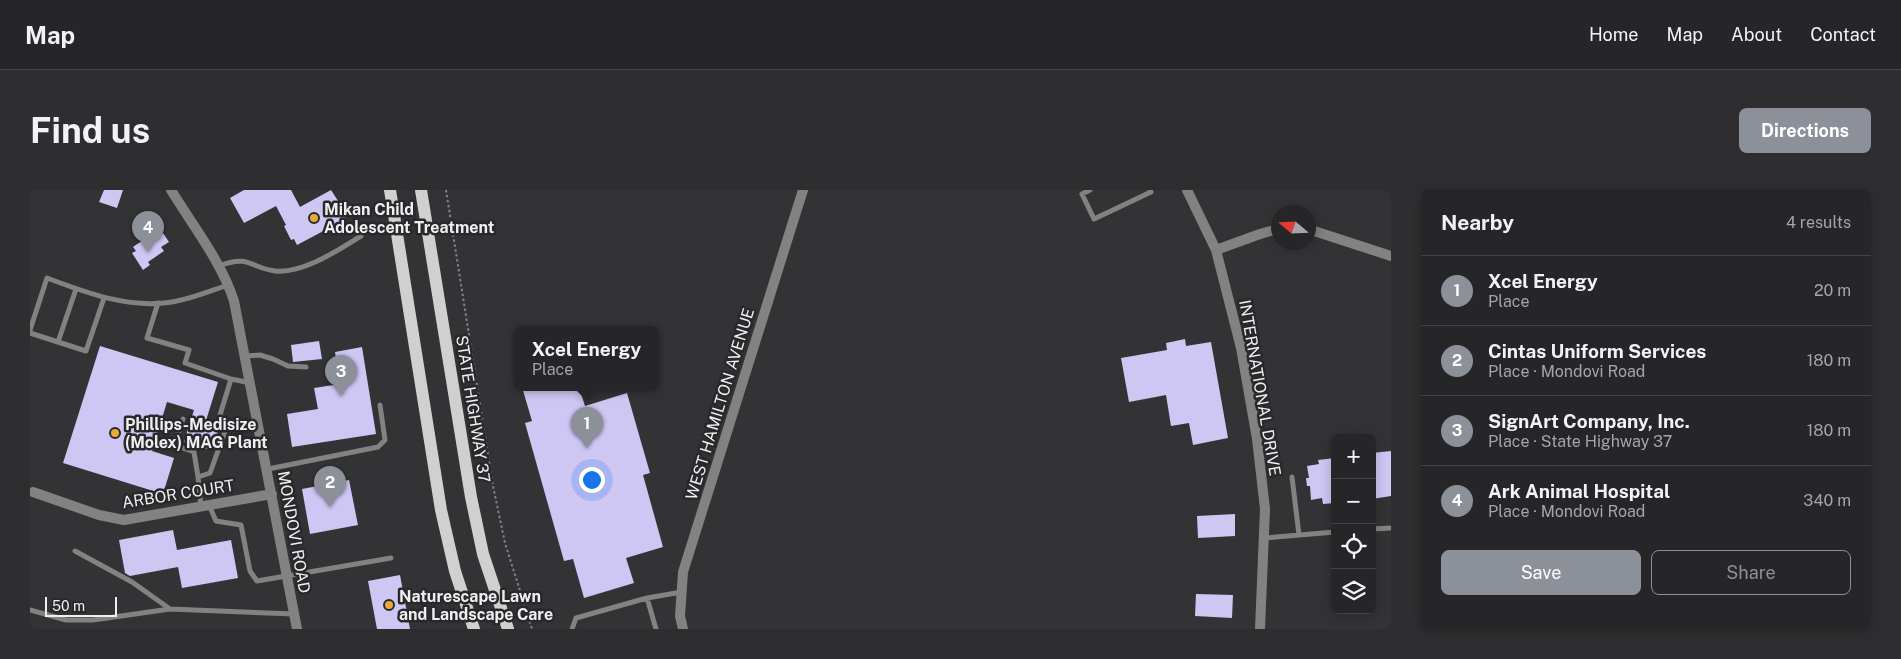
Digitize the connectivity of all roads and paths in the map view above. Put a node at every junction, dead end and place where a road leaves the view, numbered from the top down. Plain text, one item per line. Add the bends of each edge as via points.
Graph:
1 (171, 190) edge
2 (390, 190) edge
3 (421, 190) edge
4 (446, 190) edge
5 (803, 190) edge
6 (1090, 190) edge
7 (1150, 190) edge
8 (1187, 190) edge
9 (1271, 231) edge
10 (1316, 232) edge
11 (361, 236) dead end
12 (1216, 250) junction
13 (1391, 256) edge
14 (219, 267) junction
15 (228, 285) junction
16 (76, 289) junction
17 (104, 298) junction
18 (158, 303) junction
19 (30, 331) edge
20 (58, 342) junction
21 (246, 356) junction
22 (306, 368) dead end
23 (231, 379) junction
24 (251, 383) junction
25 (380, 405) dead end
26 (183, 418) dead end
27 (268, 469) junction
28 (198, 477) junction
29 (1292, 478) dead end
30 (31, 492) edge
31 (272, 494) junction
32 (205, 506) junction
33 (1391, 528) edge
34 (1376, 529) edge
35 (1331, 532) edge
36 (1299, 535) junction
37 (1265, 538) junction
38 (75, 551) dead end
39 (390, 558) dead end
40 (288, 576) junction
41 (682, 592) junction
42 (647, 598) junction
43 (170, 609) junction
44 (30, 610) edge
45 (294, 614) junction
46 (297, 629) edge
47 (474, 629) edge
48 (508, 629) edge
49 (532, 629) edge
50 (572, 629) edge
51 (656, 629) edge
52 (683, 629) edge
53 (1260, 629) edge

1 - 14 street, MONDOVI ROAD
2 - 47 main road via 441,510 455,571
3 - 48 main road, STATE HIGHWAY 37 via 471,497 483,554
4 - 49 path via 493,486 505,543
5 - 41 street, WEST HAMILTON AVENUE via 684,572
6 - 7 lane via 1082,194 1094,219
8 - 12 street, INTERNATIONAL DRIVE
9 - 12 street
10 - 13 street
11 - 14 lane via 329,255 290,270 275,271 242,261
12 - 37 street, INTERNATIONAL DRIVE via 1240,348 1257,439
14 - 15 street, MONDOVI ROAD
15 - 18 lane via 186,299
15 - 21 street, MONDOVI ROAD
16 - 17 lane
16 - 19 lane via 47,278
16 - 20 lane
17 - 18 lane
17 - 20 lane via 86,351
18 - 23 lane via 147,338 189,350 185,363
19 - 20 lane
21 - 22 lane via 260,356 288,366
21 - 24 street, MONDOVI ROAD
23 - 24 lane
23 - 28 lane via 220,414 228,423 210,473
24 - 27 street, MONDOVI ROAD
25 - 27 lane via 385,440 378,447
26 - 28 lane via 174,445 194,452
27 - 31 street, MONDOVI ROAD
28 - 32 lane
29 - 36 lane
30 - 32 street, ARBOR COURT via 124,520
31 - 32 street, ARBOR COURT
31 - 40 street, MONDOVI ROAD
32 - 40 lane via 216,520 241,525 250,571 257,581
33 - 34 lane
35 - 36 lane
36 - 37 lane
37 - 53 street, INTERNATIONAL DRIVE
38 - 43 lane via 132,582
39 - 40 lane
40 - 45 street, MONDOVI ROAD
41 - 42 lane
41 - 52 street, WEST HAMILTON AVENUE via 680,616
42 - 50 lane via 576,618
42 - 51 lane
43 - 44 lane via 93,620 66,620
43 - 45 lane
45 - 46 street, MONDOVI ROAD

